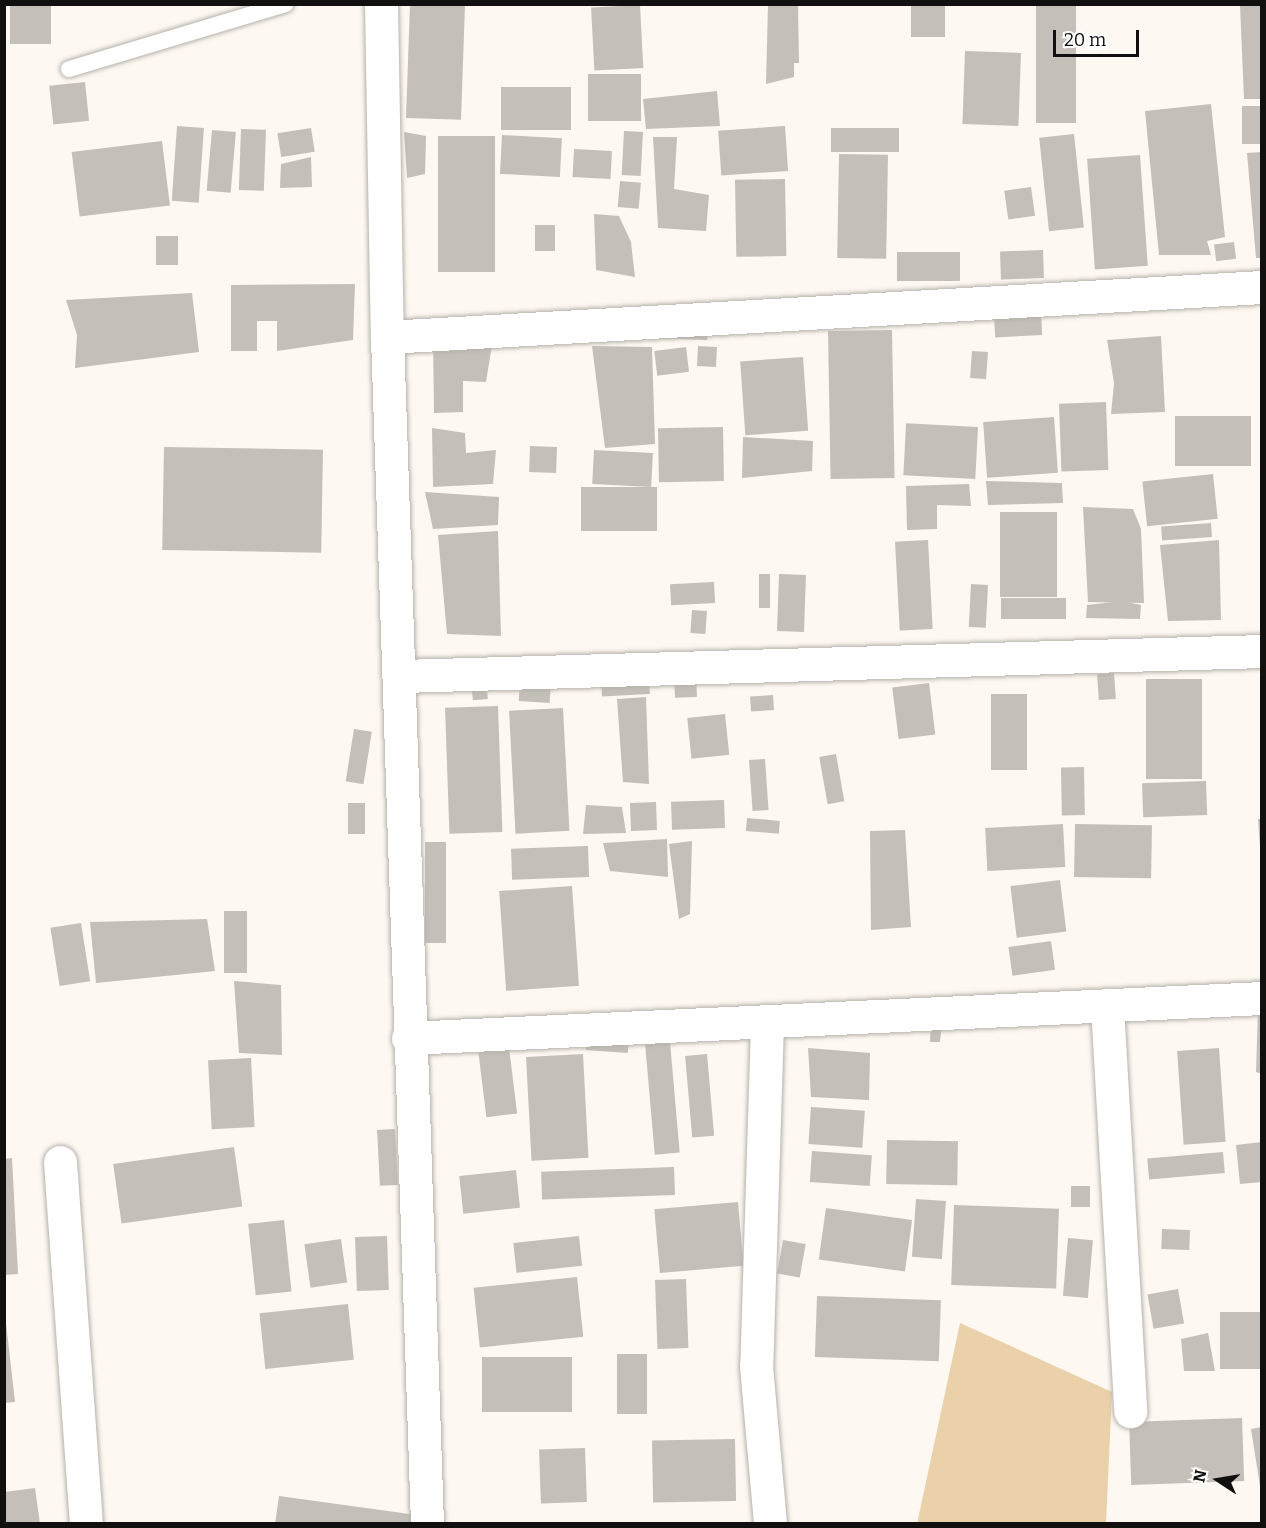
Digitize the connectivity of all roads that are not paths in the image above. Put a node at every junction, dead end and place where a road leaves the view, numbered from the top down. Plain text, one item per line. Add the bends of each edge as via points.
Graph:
1 (285, 4) edge
2 (381, 4) edge
3 (69, 69) dead end
4 (1262, 287) edge
5 (387, 337) junction
6 (1262, 651) edge
7 (401, 676) junction
8 (1262, 998) edge
9 (1107, 1006) junction
10 (767, 1024) junction
11 (408, 1038) junction
12 (60, 1162) dead end
13 (1130, 1411) dead end
14 (86, 1524) edge
15 (427, 1524) edge
16 (770, 1524) edge

1 - 3 lane
2 - 5 street
4 - 5 street
5 - 7 street
6 - 7 street
7 - 11 street
8 - 9 street
9 - 10 street
9 - 13 street
10 - 11 street
10 - 16 street via 756,1366
11 - 15 street
12 - 14 street

